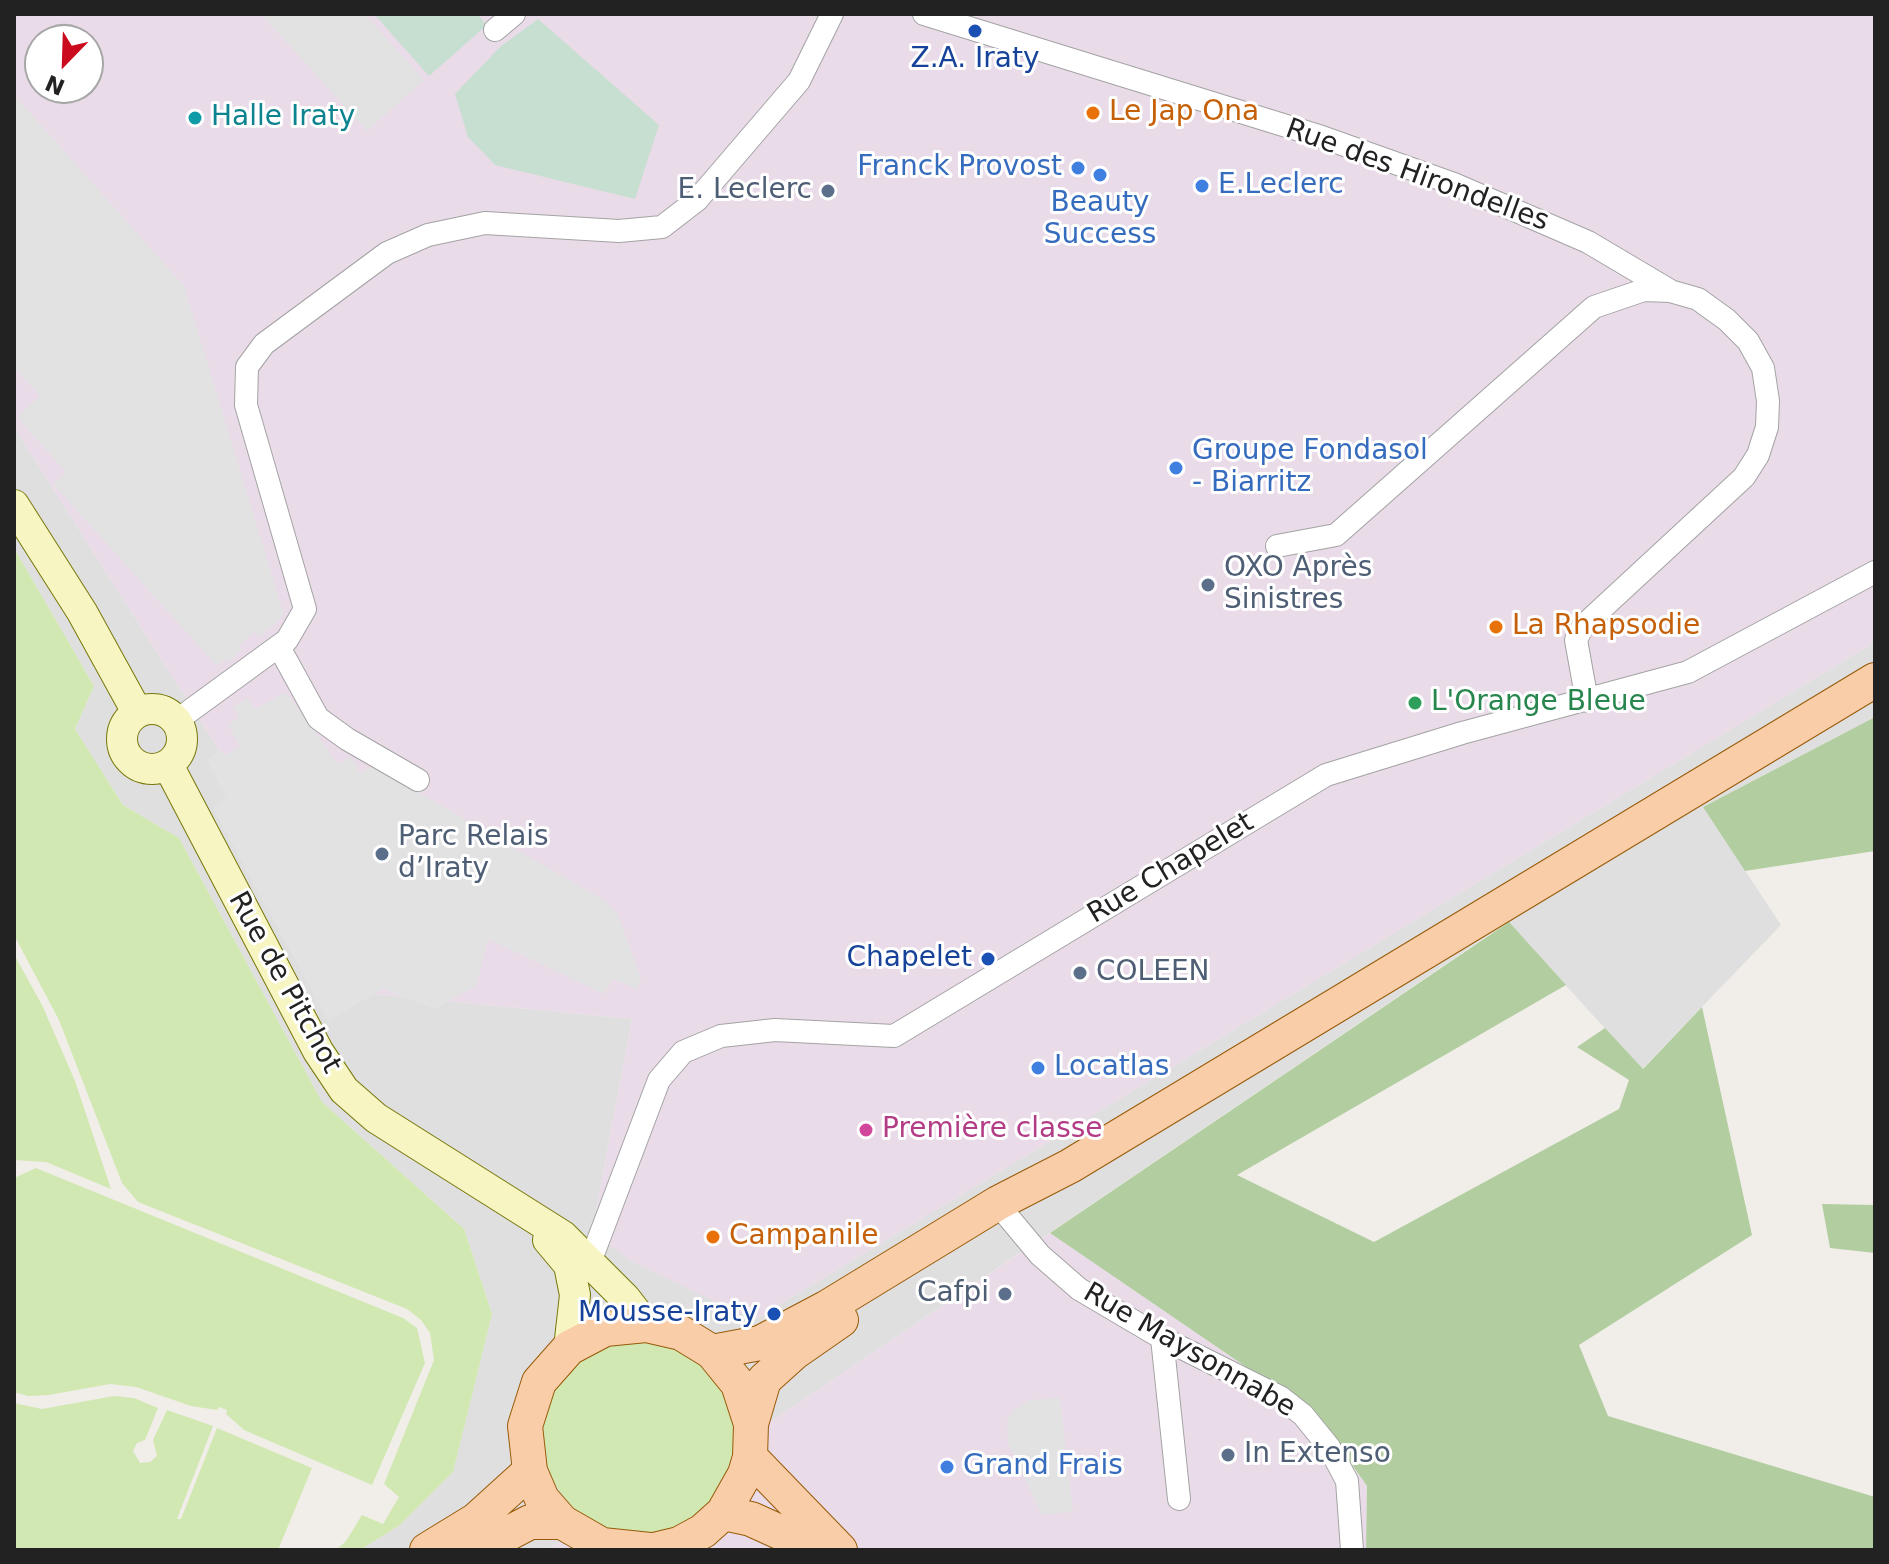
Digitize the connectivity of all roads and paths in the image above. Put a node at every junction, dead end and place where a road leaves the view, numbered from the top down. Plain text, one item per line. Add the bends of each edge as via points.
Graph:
1 (514, 14) edge
2 (831, 14) edge
3 (924, 14) edge
4 (495, 30) dead end
5 (1670, 291) junction
6 (14, 505) edge
7 (1277, 546) dead end
8 (1875, 572) edge
9 (279, 647) junction
10 (1875, 680) edge
11 (1587, 701) junction
12 (137, 712) junction
13 (176, 721) junction
14 (168, 765) junction
15 (418, 780) dead end
16 (1070, 1166) junction
17 (1005, 1213) junction
18 (526, 1214) junction
19 (590, 1262) junction
20 (646, 1325) junction
21 (1162, 1338) junction
22 (569, 1348) junction
23 (712, 1352) junction
24 (751, 1440) junction
25 (530, 1471) junction
26 (1179, 1499) dead end
27 (723, 1513) junction
28 (562, 1522) junction
29 (602, 1548) edge
30 (427, 1550) edge
31 (477, 1550) edge
32 (652, 1550) edge
33 (804, 1550) edge
34 (840, 1550) edge
35 (1352, 1550) edge

1 - 4 street
2 - 9 street via 799,81 697,200 662,227 619,231 485,223 428,235 387,253 264,344 247,367 246,405 305,609
3 - 5 street, Rue des Hirondelles via 1322,137 1481,194 1588,242
5 - 7 street via 1644,290 1594,307 1336,535
5 - 11 street via 1698,299 1748,341 1763,368 1767,427 1744,477 1583,626 1576,640
6 - 12 street
8 - 11 street, Rue Chapelet via 1688,672
9 - 13 street
9 - 15 street via 318,718
10 - 16 main road
11 - 19 street, Rue Chapelet via 1326,775 894,1036 775,1030 721,1036 683,1052 659,1080
12 - 13 street via 154,708
12 - 14 street via 124,726 126,754 140,767
13 - 14 street via 182,740
14 - 18 street, Rue de Pitchot via 318,1051 344,1090 376,1118
16 - 17 main road
16 - 23 main road via 760,1343
17 - 21 street, Rue Maysonnabe via 1057,1273
17 - 24 main road via 795,1352 764,1380
18 - 19 street, Rue de Pitchot via 563,1236
18 - 22 street via 569,1265 575,1295
19 - 20 street, Rue de Pitchot
20 - 22 main road via 605,1329
20 - 23 main road via 681,1333
21 - 26 street
21 - 35 street, Rue Maysonnabe via 1280,1397 1303,1415 1347,1481
22 - 25 main road via 539,1382 525,1426
23 - 24 main road via 738,1384
24 - 27 main road via 741,1487
24 - 34 main road
25 - 28 main road via 542,1499
25 - 30 main road via 476,1520
27 - 32 main road via 679,1544
27 - 33 main road via 784,1534
28 - 29 main road
28 - 31 main road via 530,1522
29 - 32 main road

